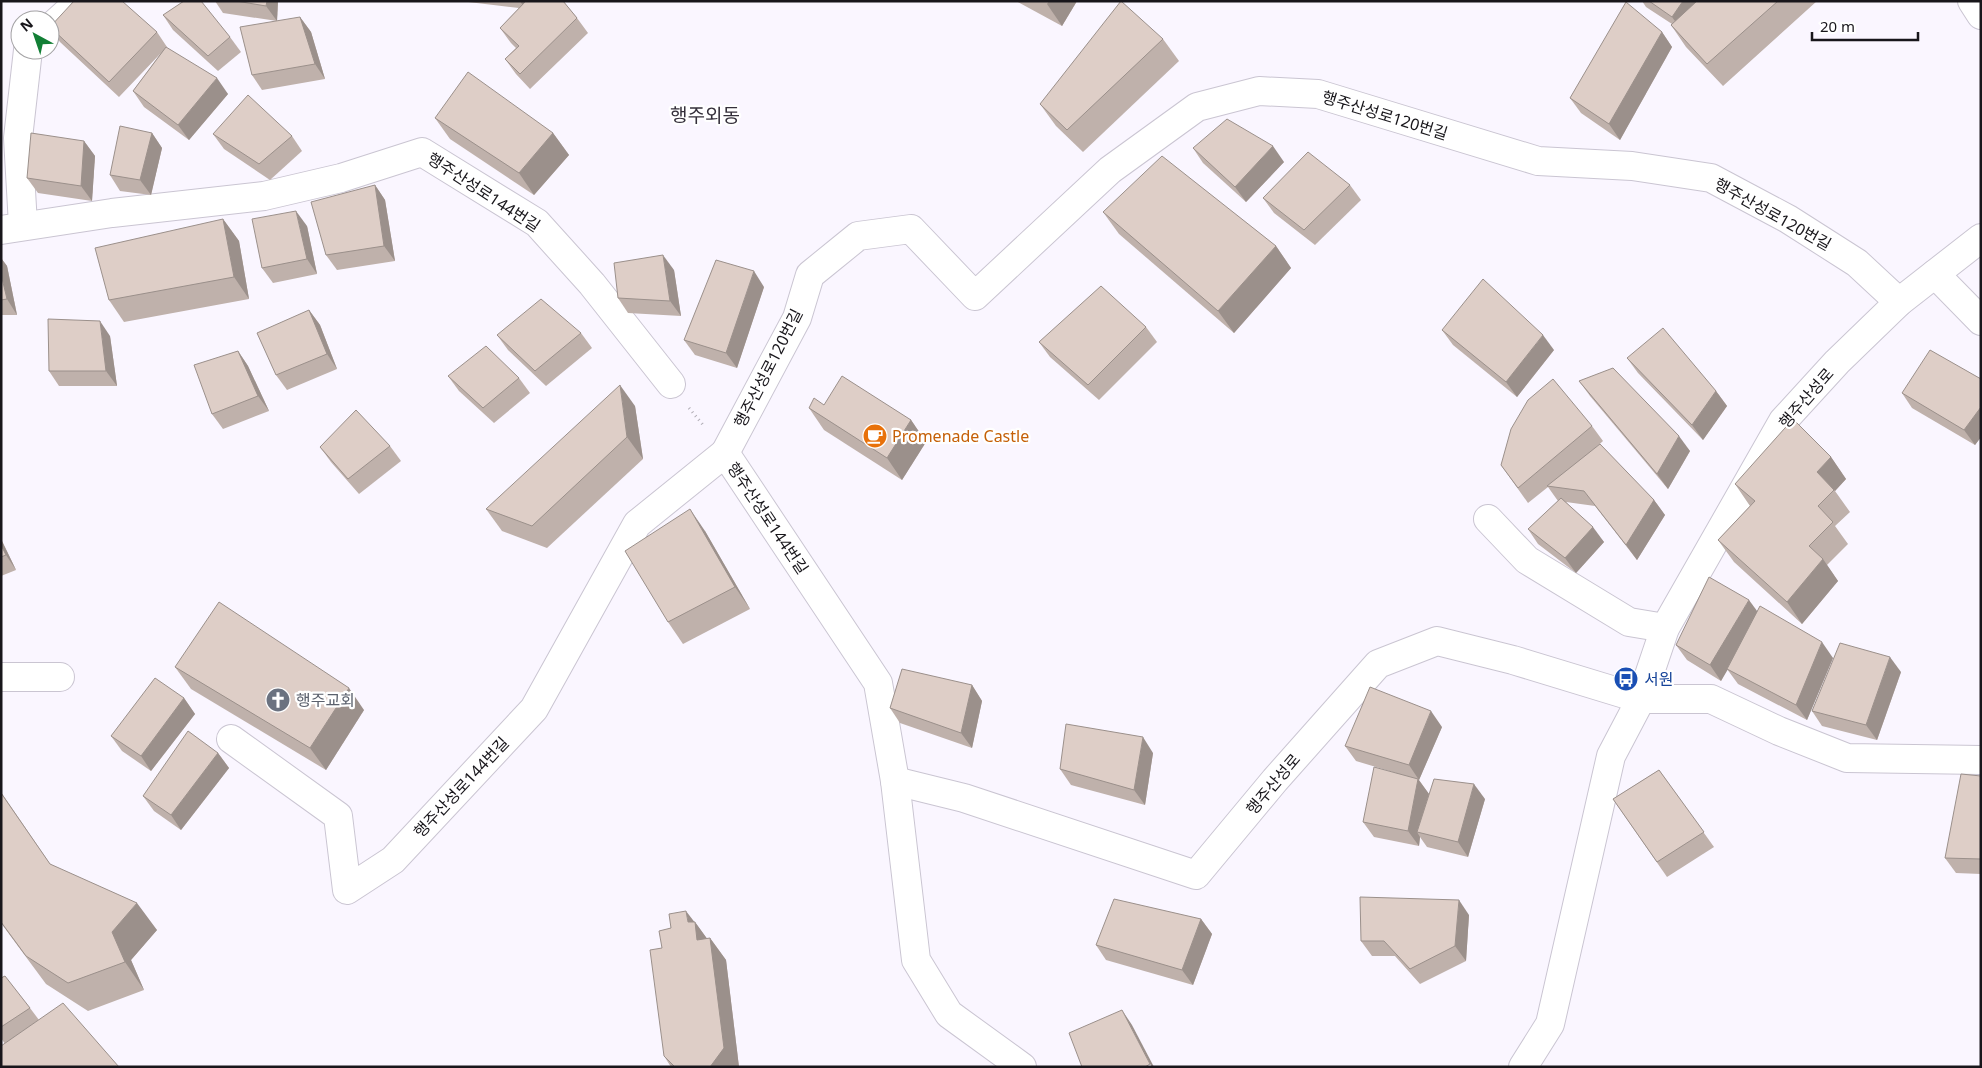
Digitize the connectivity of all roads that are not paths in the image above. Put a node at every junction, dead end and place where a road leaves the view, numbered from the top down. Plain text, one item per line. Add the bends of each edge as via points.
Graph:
1 (72, 1) edge
2 (1972, 1) edge
3 (1981, 15) edge
4 (60, 19) edge
5 (27, 60) edge
6 (12, 227) edge
7 (1981, 238) edge
8 (1935, 274) junction
9 (1899, 302) junction
10 (1981, 321) edge
11 (670, 384) road end
12 (725, 453) junction
13 (1488, 519) dead end
14 (1665, 628) junction
15 (1, 677) edge
16 (60, 677) dead end
17 (1641, 699) junction
18 (231, 739) dead end
19 (1981, 760) edge
20 (895, 781) junction
21 (1022, 1067) edge
22 (1523, 1067) edge

1 - 4 street via 71,9
2 - 3 street
5 - 6 street, 행주산성로144번길
6 - 11 street, 행주산성로144번길 via 264,196 341,178 422,152 537,223 592,284
7 - 8 street, 행주산성로
8 - 9 street, 행주산성로
8 - 10 street
9 - 12 street, 행주산성로120번길 via 1857,262 1788,219 1711,178 1632,166 1538,161 1318,94 1259,91 1197,107 1110,170 976,296 911,229 858,236 810,275 796,318
9 - 14 street, 행주산성로 via 1837,362 1783,421
12 - 18 street, 행주산성로144번길 via 637,524 534,710 393,860 346,890 338,816
12 - 20 street, 행주산성로144번길 via 878,683
13 - 14 street via 1535,565 1629,622
14 - 17 street, 행주산성로
15 - 16 street
17 - 19 street, 행주산성로 via 1711,699 1847,758
17 - 20 street, 행주산성로 via 1513,660 1436,641 1395,657 1378,664 1196,875 964,798
17 - 22 street, 행주산성로 via 1611,756 1550,1024
20 - 21 street, 행주산성로144번길 via 916,960 949,1014

